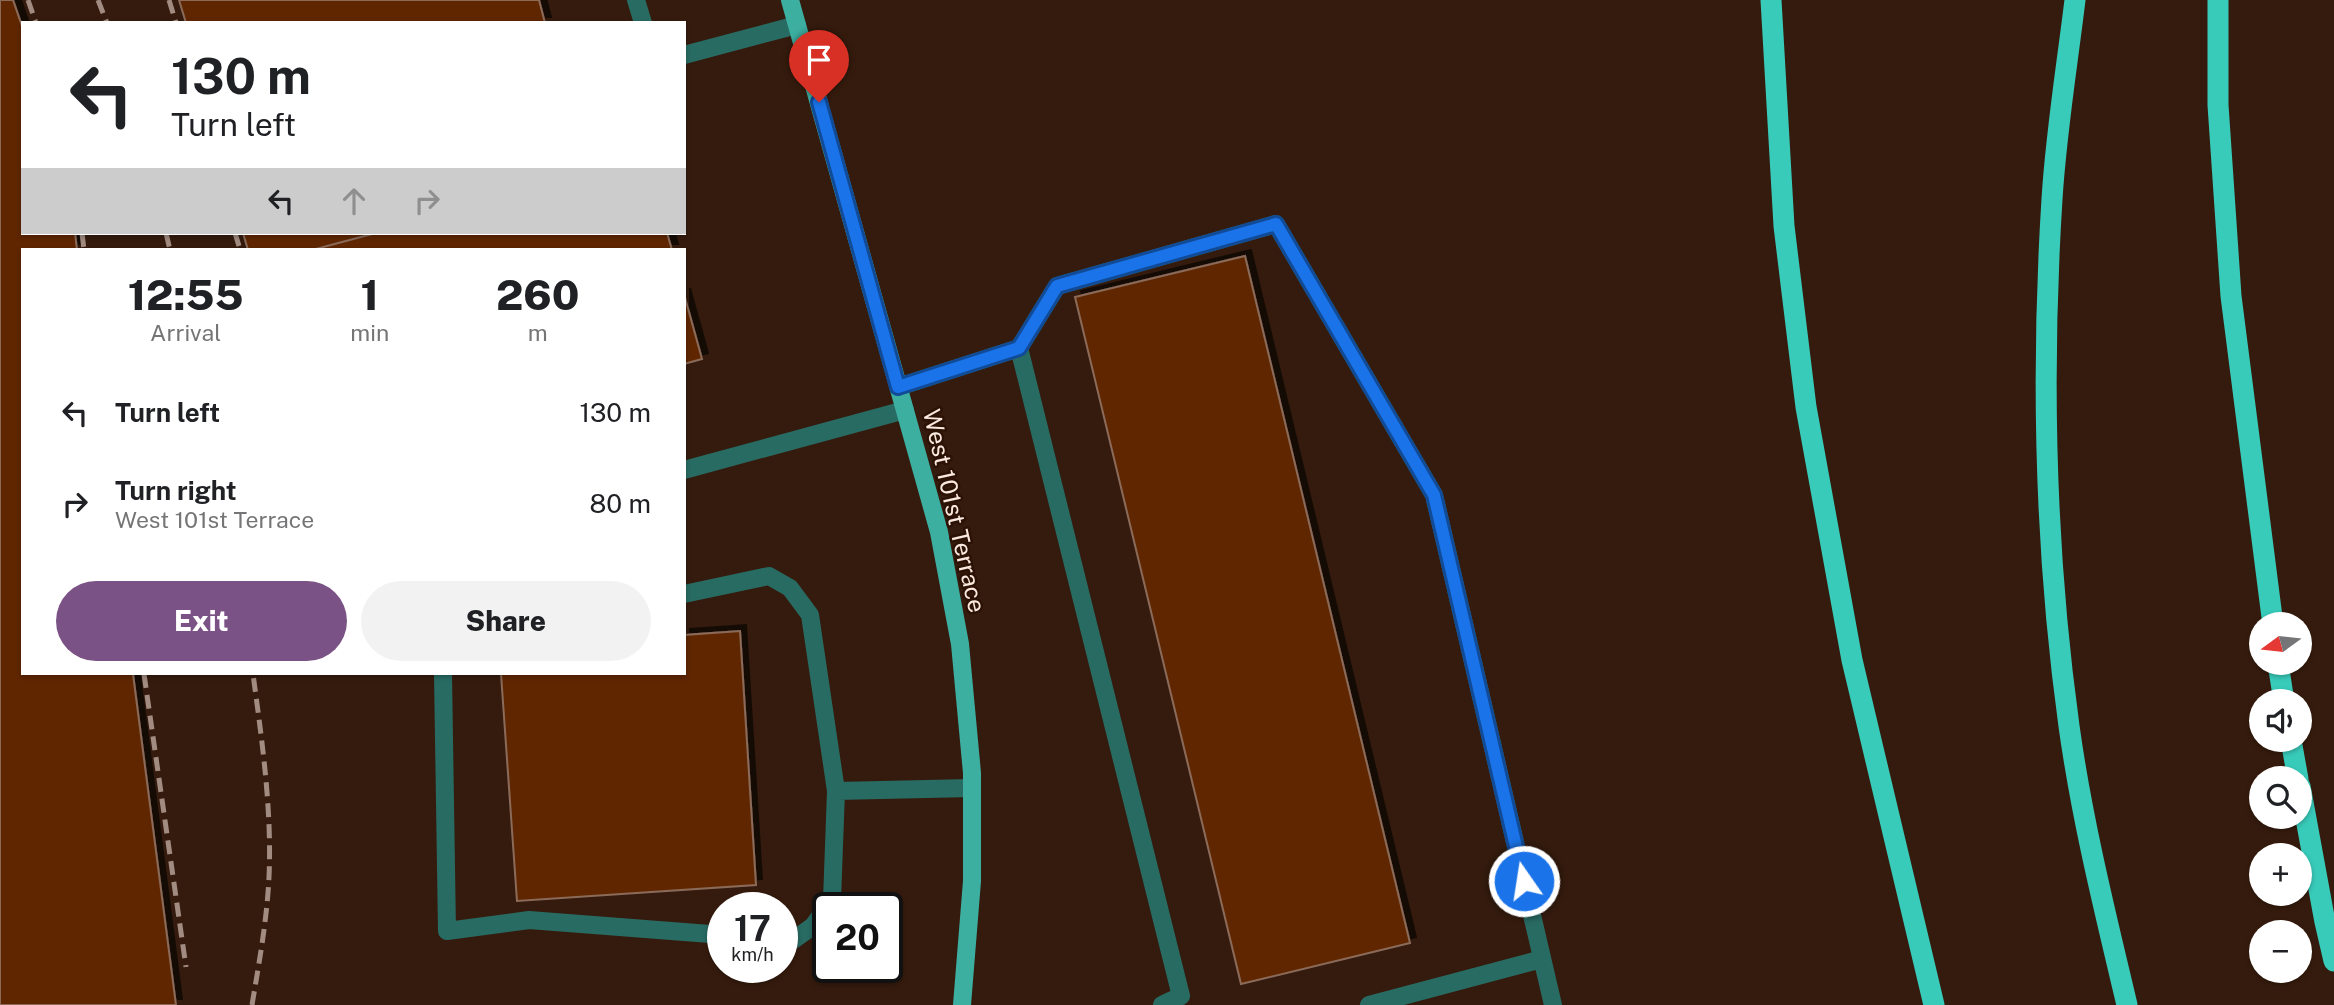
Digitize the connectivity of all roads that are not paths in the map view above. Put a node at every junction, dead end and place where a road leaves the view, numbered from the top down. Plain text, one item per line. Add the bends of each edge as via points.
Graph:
1 (636, 0) edge
2 (790, 0) edge
3 (1771, 0) edge
4 (2075, 0) edge
5 (2218, 0) edge
6 (642, 21) edge
7 (797, 25) junction
8 (686, 54) edge
9 (1019, 348) junction
10 (898, 387) junction
11 (905, 410) junction
12 (686, 469) edge
13 (686, 594) edge
14 (2271, 612) edge
15 (443, 675) edge
16 (972, 788) junction
17 (836, 791) junction
18 (2308, 829) edge
19 (707, 935) edge
20 (798, 937) edge
21 (1542, 959) junction
22 (2334, 961) edge
23 (962, 1005) edge
24 (1162, 1005) edge
25 (1369, 1005) edge
26 (1553, 1005) edge
27 (1934, 1005) edge
28 (2127, 1005) edge

1 - 6 lane
2 - 7 main road, West 101st Terrace
3 - 27 highway via 1784,226 1806,407 1852,660
4 - 28 highway via 2052,196 2045,348 2049,483 2069,726 2088,845
5 - 14 highway via 2218,105 2231,296
7 - 8 lane
7 - 10 main road, West 101st Terrace
9 - 10 lane
9 - 21 lane via 1057,286 1276,224 1434,495
9 - 24 lane via 1181,996
10 - 11 main road, West 101st Terrace
11 - 12 lane
11 - 16 main road, West 101st Terrace via 939,532 960,644
13 - 17 lane via 769,576 790,588 810,615
15 - 19 lane via 447,931 528,920
16 - 17 lane
16 - 23 main road, West 101st Terrace via 972,881
17 - 20 lane via 832,900 813,926
18 - 22 highway
21 - 25 lane
21 - 26 lane

